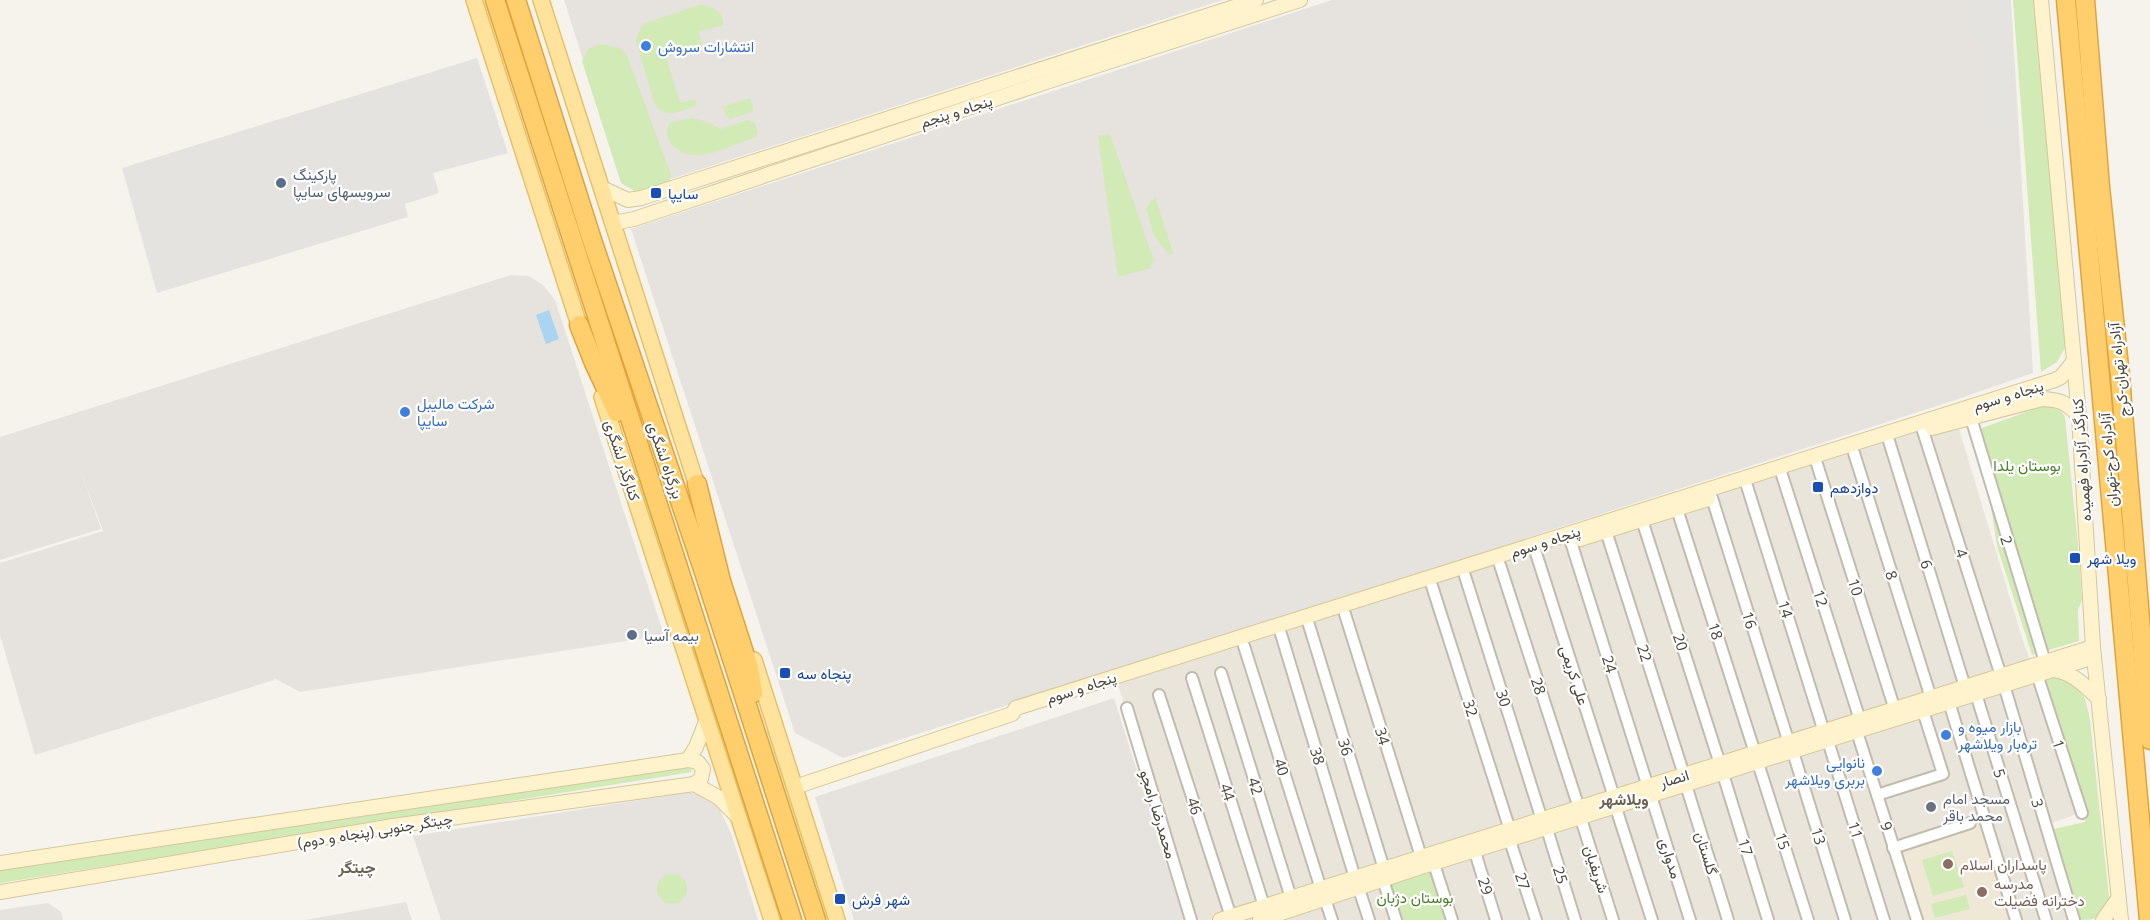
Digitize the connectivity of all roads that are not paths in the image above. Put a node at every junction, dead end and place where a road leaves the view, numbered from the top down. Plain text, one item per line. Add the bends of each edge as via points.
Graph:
1 (474, 0) edge
2 (495, 0) edge
3 (516, 0) edge
4 (541, 0) edge
5 (1256, 0) edge
6 (1300, 0) edge
7 (2041, 0) edge
8 (2066, 0) edge
9 (2085, 0) edge
10 (1041, 76) junction
11 (602, 188) junction
12 (634, 199) junction
13 (639, 217) junction
14 (613, 223) junction
15 (579, 325) junction
16 (2073, 362) junction
17 (2061, 377) junction
18 (2061, 400) junction
19 (2079, 416) junction
20 (1947, 418) junction
21 (1971, 418) junction
22 (1923, 431) junction
23 (1889, 441) junction
24 (1854, 453) junction
25 (1818, 464) junction
26 (647, 473) junction
27 (1782, 475) junction
28 (697, 484) junction
29 (1747, 486) junction
30 (1712, 498) junction
31 (1677, 509) junction
32 (1642, 520) junction
33 (1606, 531) junction
34 (1571, 542) junction
35 (1536, 553) junction
36 (1500, 565) junction
37 (1465, 576) junction
38 (1432, 586) junction
39 (1345, 614) junction
40 (1309, 625) junction
41 (1281, 634) junction
42 (1244, 646) junction
43 (2093, 652) junction
44 (2048, 666) junction
45 (1221, 673) dead end
46 (2037, 674) junction
47 (1192, 678) dead end
48 (2003, 680) junction
49 (1971, 691) junction
50 (1159, 695) dead end
51 (1930, 698) junction
52 (2099, 699) junction
53 (1949, 702) junction
54 (1127, 708) dead end
55 (1895, 710) junction
56 (1923, 711) junction
57 (1012, 714) junction
58 (707, 719) junction
59 (1858, 726) junction
60 (1826, 736) junction
61 (2150, 740) edge
62 (1791, 747) junction
63 (1757, 758) junction
64 (688, 760) junction
65 (767, 765) junction
66 (1721, 769) junction
67 (1685, 781) junction
68 (694, 783) junction
69 (795, 787) junction
70 (1650, 792) junction
71 (1877, 795) junction
72 (1615, 802) junction
73 (1580, 813) junction
74 (2082, 813) dead end
75 (739, 818) junction
76 (1970, 823) dead end
77 (1545, 824) junction
78 (1510, 835) junction
79 (1893, 848) junction
80 (1475, 852) junction
81 (1426, 862) junction
82 (0, 863) edge
83 (1384, 874) junction
84 (1357, 883) junction
85 (0, 892) edge
86 (1323, 894) junction
87 (2118, 899) junction
88 (1295, 909) edge
89 (1265, 916) edge
90 (1226, 918) edge
91 (772, 920) edge
92 (792, 920) edge
93 (816, 920) edge
94 (837, 920) edge
95 (1191, 920) edge
96 (1332, 920) edge
97 (1369, 920) edge
98 (1396, 920) edge
99 (1452, 920) edge
100 (1496, 920) edge
101 (1536, 920) edge
102 (1575, 920) edge
103 (1613, 920) edge
104 (1652, 920) edge
105 (1690, 920) edge
106 (1728, 920) edge
107 (1768, 920) edge
108 (1808, 920) edge
109 (1845, 920) edge
110 (1884, 920) edge
111 (1917, 920) edge
112 (2016, 920) edge
113 (2046, 920) edge
114 (2074, 920) edge
115 (2103, 920) edge
116 (2121, 920) edge
117 (2147, 920) edge

1 - 15 main road, کنارگذر لشگری
2 - 26 highway, بزرگراه لشگری
3 - 65 highway, بزرگراه لشگری
4 - 11 main road
5 - 10 main road, پنجاه و پنجم
6 - 10 main road, پنجاه و پنجم
7 - 16 main road, کنارگذر آزادراه فهمیده
8 - 117 highway, آزادراه کرج-تهران
9 - 61 highway, آزادراه تهران-کرج
10 - 12 main road, پنجاه و پنجم
10 - 13 main road, پنجاه و پنجم
11 - 12 main road
11 - 14 main road
12 - 13 main road
13 - 14 main road, پنجاه و پنجم
14 - 28 main road
15 - 26 highway
15 - 58 main road, کنارگذر لشگری
16 - 17 main road, پنجاه و سوم
16 - 19 main road, کنارگذر آزادراه فهمیده
17 - 18 main road via 2069,391
17 - 20 main road, پنجاه و سوم
18 - 19 main road, پنجاه و سوم
18 - 21 main road, پنجاه و سوم via 2042,399
19 - 43 main road, کنارگذر آزادراه فهمیده
20 - 21 main road, پنجاه و سوم
20 - 22 main road, پنجاه و سوم
20 - 57 main road, پنجاه و سوم via 1016,708
21 - 44 street, 2
22 - 23 main road, پنجاه و سوم
22 - 48 street, 4
23 - 24 main road, پنجاه و سوم
23 - 49 street, 6
24 - 25 main road, پنجاه و سوم
24 - 51 street, 8
25 - 27 main road, پنجاه و سوم
25 - 55 street, 10
26 - 92 highway, بزرگراه لشگری
27 - 29 main road, پنجاه و سوم
27 - 59 street, 12
28 - 65 highway via 748,668
28 - 69 main road
29 - 30 main road, پنجاه و سوم
29 - 60 street, 14
30 - 31 main road, پنجاه و سوم
30 - 62 street, 16
31 - 32 main road, پنجاه و سوم
31 - 63 street, 18
32 - 33 main road, پنجاه و سوم
32 - 66 street, 20
33 - 34 main road, پنجاه و سوم
33 - 67 street, 22
34 - 35 main road, پنجاه و سوم
34 - 70 street, 24
35 - 36 main road, پنجاه و سوم
35 - 72 street, علی کریمی
36 - 37 main road, پنجاه و سوم
36 - 73 street, 28
37 - 38 main road, پنجاه و سوم
37 - 77 street, 30
38 - 39 main road, پنجاه و سوم
38 - 78 street, 32
39 - 40 main road, پنجاه و سوم
39 - 81 street, 34
40 - 41 main road, پنجاه و سوم
40 - 83 street, 36
41 - 42 main road, پنجاه و سوم
41 - 84 street, 38
42 - 57 main road, پنجاه و سوم via 1020,717
42 - 86 street, 40
43 - 44 main road, انصار
43 - 52 main road, کنارگذر آزادراه فهمیده
44 - 46 main road, انصار
44 - 48 main road, انصار
44 - 52 main road via 2070,674
45 - 88 street, 42
46 - 48 main road, انصار
46 - 74 street, 1
47 - 89 street, 44
48 - 49 main road, انصار
48 - 114 street, 3
49 - 51 main road, انصار
49 - 53 main road, انصار
49 - 113 street, 5
50 - 90 street, 46
51 - 55 main road, انصار
52 - 87 main road, کنارگذر آزادراه فهمیده
53 - 56 main road, انصار
53 - 112 street
54 - 95 street, محمدرضا رامجو
55 - 59 main road, انصار
56 - 59 main road, انصار
56 - 71 street via 1943,774
57 - 69 main road, پنجاه و سوم
58 - 64 main road
58 - 75 main road, کنارگذر لشگری
59 - 60 main road, انصار
59 - 71 street, 9
60 - 62 main road, انصار
60 - 110 street, 11
62 - 63 main road, انصار
62 - 109 street, 13
63 - 66 main road, انصار
63 - 108 street, 15
64 - 68 main road via 698,762 703,769 701,779
64 - 82 main road, چیتگر جنوبی (پنجاه و دوم)
65 - 93 highway, بزرگراه لشگری
66 - 67 main road, انصار
66 - 107 street, 17
67 - 70 main road, انصار
67 - 106 street, گلستان
68 - 75 main road via 718,797
68 - 85 main road, چیتگر جنوبی (پنجاه و دوم) via 393,826
69 - 94 main road
70 - 72 main road, انصار
70 - 105 street, مدواری
71 - 79 street, 9
72 - 73 main road, انصار
72 - 104 street, علی کریمی
73 - 77 main road, انصار
73 - 103 street, شریفیان
75 - 91 main road, کنارگذر لشگری
76 - 79 street
77 - 78 main road, انصار
77 - 102 street, 25
78 - 80 main road, انصار
78 - 81 main road, انصار
78 - 101 street, 27
79 - 111 street, 9
80 - 81 main road, انصار
80 - 100 street, 29
81 - 83 main road, انصار
81 - 99 street, 34
83 - 84 main road, انصار
83 - 98 street, 36
84 - 86 main road, انصار
84 - 97 street, 38
86 - 88 main road, انصار
86 - 96 street, 40
87 - 115 main road
87 - 116 main road, کنارگذر آزادراه فهمیده
88 - 89 main road, انصار
89 - 90 main road, انصار

